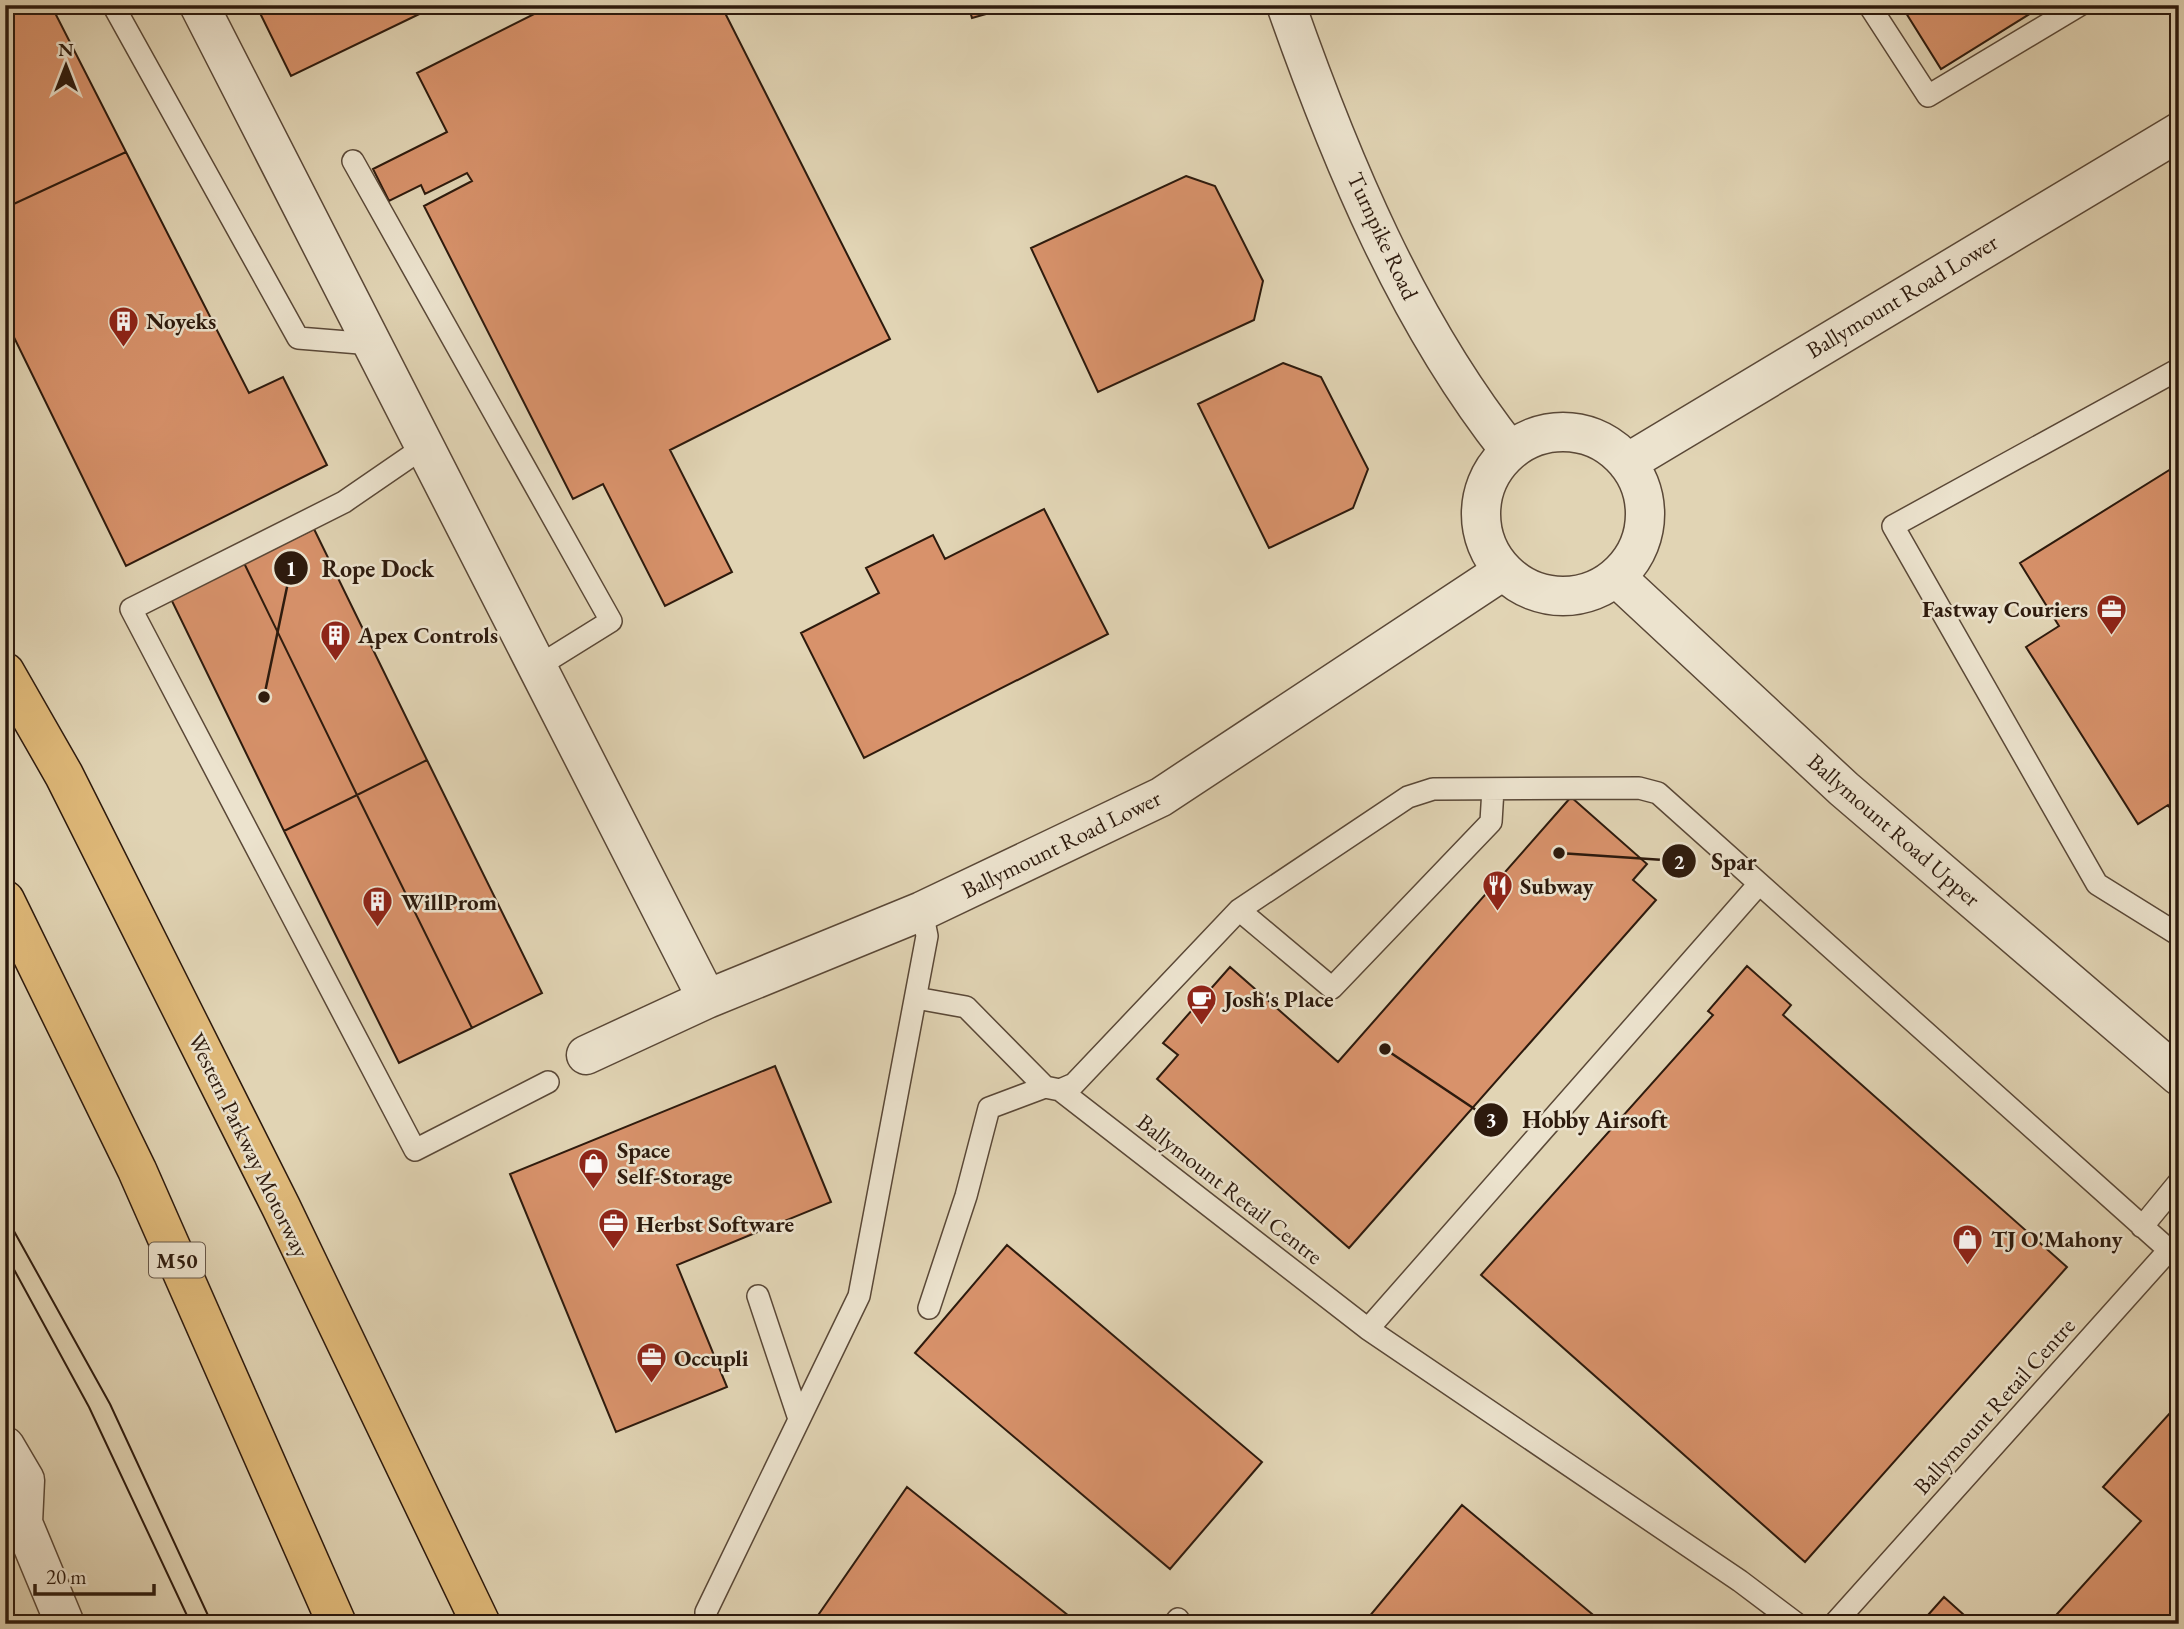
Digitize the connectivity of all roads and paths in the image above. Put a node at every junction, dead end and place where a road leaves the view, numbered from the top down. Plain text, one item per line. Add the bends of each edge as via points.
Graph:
1 (113, 5) edge
2 (199, 5) edge
3 (1286, 5) edge
4 (1870, 5) edge
5 (2080, 5) edge
6 (2179, 132) edge
7 (354, 161) dead end
8 (372, 344) junction
9 (2179, 369) edge
10 (424, 447) junction
11 (1510, 451) junction
12 (1627, 463) junction
13 (1503, 571) junction
14 (1616, 578) junction
15 (537, 667) junction
16 (5, 672) edge
17 (1493, 789) junction
18 (1759, 884) junction
19 (5, 900) edge
20 (1239, 910) junction
21 (922, 911) junction
22 (2179, 935) edge
23 (916, 998) junction
24 (707, 999) junction
25 (586, 1055) dead end
26 (2179, 1076) edge
27 (548, 1082) dead end
28 (1052, 1088) junction
29 (2179, 1182) edge
30 (2142, 1227) junction
31 (758, 1296) dead end
32 (929, 1308) dead end
33 (1368, 1329) junction
34 (799, 1419) junction
35 (5, 1446) edge
36 (65, 1624) edge
37 (337, 1624) edge
38 (481, 1624) edge
39 (706, 1624) edge
40 (1797, 1624) edge
41 (1834, 1624) edge

1 - 8 lane via 298,338
2 - 8 street
3 - 11 street, Turnpike Road via 1383,242 1436,346
4 - 5 lane via 1928,96
6 - 12 street, Ballymount Road Lower
7 - 15 lane via 611,621
8 - 10 street
9 - 22 lane via 1893,526 2097,884
10 - 15 street
10 - 27 lane via 344,502 131,609 415,1150
11 - 12 street via 1533,438 1558,432 1584,435 1608,445
11 - 13 street via 1493,471 1483,496 1481,523 1488,548
12 - 14 street via 1644,500 1644,527 1636,553
13 - 14 street via 1531,590 1560,597 1591,591
13 - 21 street, Ballymount Road Lower via 1161,797
14 - 26 street, Ballymount Road Upper via 1844,789
15 - 24 street
16 - 38 highway, Western Parkway Motorway via 64,775 281,1207
17 - 18 lane, Ballymount Retail Centre via 1640,788 1658,793
17 - 20 lane, Ballymount Retail Centre via 1433,789 1408,797
17 - 20 lane via 1491,822 1332,988
18 - 30 lane, Ballymount Retail Centre
18 - 33 lane
19 - 37 highway, M50 via 137,1170
20 - 28 lane, Ballymount Retail Centre via 1074,1084
21 - 23 lane via 928,936
21 - 24 street, Ballymount Road Lower
23 - 28 lane, Ballymount Retail Centre via 966,1007
23 - 34 lane via 859,1296
24 - 25 street, Ballymount Road Lower
28 - 32 lane via 989,1108
28 - 33 lane, Ballymount Retail Centre
29 - 30 lane
30 - 41 lane, Ballymount Retail Centre via 2169,1250
31 - 34 lane
33 - 40 lane, Ballymount Retail Centre
34 - 39 lane via 706,1612
35 - 36 street via 25,1480 23,1523

